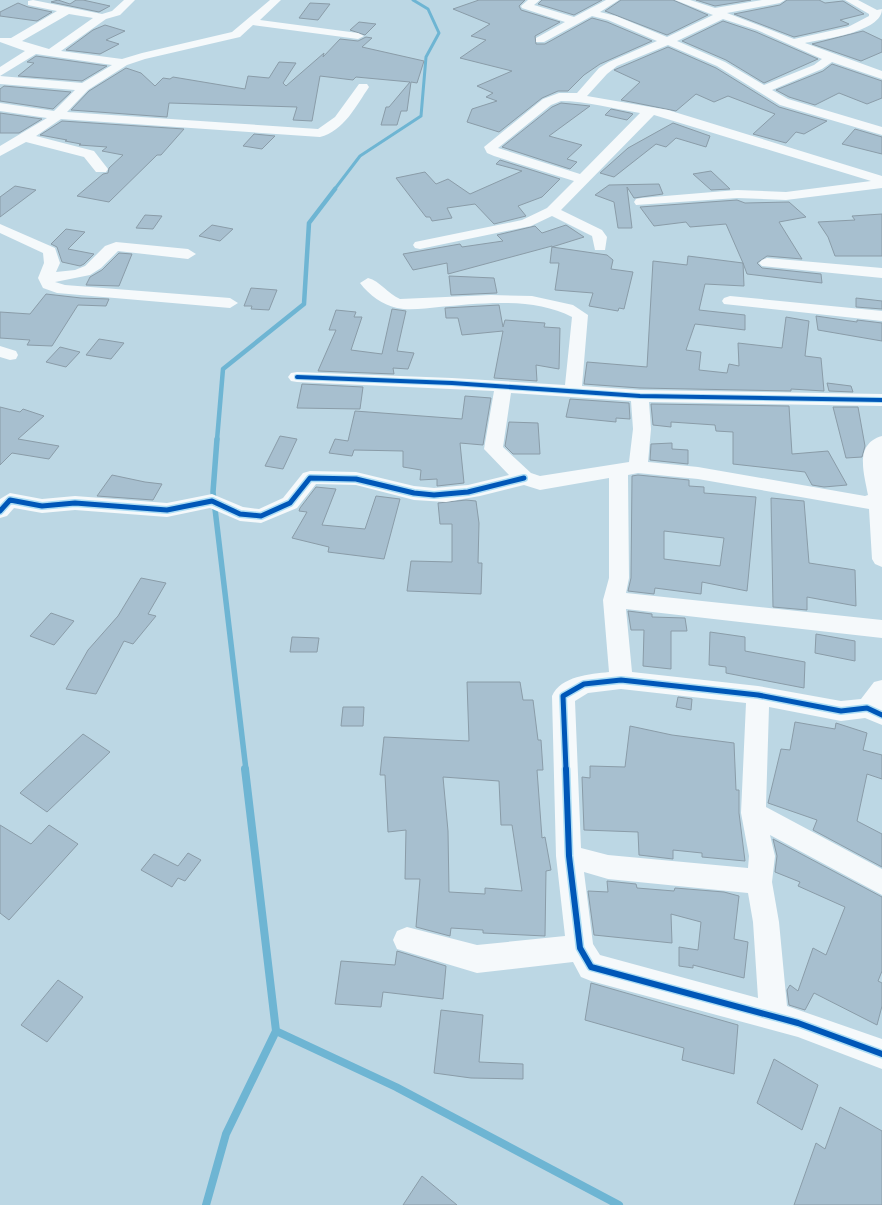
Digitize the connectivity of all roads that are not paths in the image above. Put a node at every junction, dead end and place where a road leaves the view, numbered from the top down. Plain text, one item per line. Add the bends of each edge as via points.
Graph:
1 (130, 0) edge
2 (276, 0) edge
3 (535, 0) edge
4 (614, 0) edge
5 (680, 0) edge
6 (780, 0) edge
7 (850, 0) edge
8 (32, 2) dead end
9 (67, 10) junction
10 (589, 12) junction
11 (878, 12) edge
12 (717, 13) junction
13 (102, 18) junction
14 (574, 21) junction
15 (252, 22) junction
16 (243, 31) junction
17 (257, 35) dead end
18 (358, 36) dead end
19 (0, 39) edge
20 (540, 40) dead end
21 (668, 41) junction
22 (13, 42) junction
23 (795, 42) junction
24 (34, 50) junction
25 (50, 53) junction
26 (831, 58) junction
27 (123, 63) junction
28 (0, 72) edge
29 (882, 75) edge
30 (0, 80) edge
31 (363, 87) dead end
32 (84, 88) junction
33 (763, 89) junction
34 (580, 97) junction
35 (0, 107) edge
36 (650, 112) junction
37 (58, 114) junction
38 (882, 131) edge
39 (24, 137) junction
40 (0, 152) edge
41 (101, 169) dead end
42 (583, 178) junction
43 (882, 182) edge
44 (641, 202) dead end
45 (552, 211) junction
46 (0, 228) edge
47 (420, 245) dead end
48 (600, 247) dead end
49 (188, 254) dead end
50 (767, 263) dead end
51 (882, 273) edge
52 (46, 278) junction
53 (368, 283) dead end
54 (730, 301) dead end
55 (230, 303) dead end
56 (882, 316) edge
57 (297, 377) dead end
58 (502, 387) junction
59 (573, 392) junction
60 (640, 396) junction
61 (882, 400) edge
62 (882, 442) edge
63 (629, 469) junction
64 (524, 478) junction
65 (878, 498) junction
66 (3, 502) edge
67 (882, 560) edge
68 (614, 600) junction
69 (882, 629) edge
70 (621, 680) junction
71 (882, 689) edge
72 (758, 695) junction
73 (875, 711) edge
74 (753, 813) junction
75 (569, 856) junction
76 (759, 882) junction
77 (882, 883) edge
78 (407, 940) dead end
79 (580, 948) junction
80 (774, 1017) junction
81 (882, 1054) edge

1 - 13 street via 116,13
2 - 15 street
3 - 14 street via 526,6
4 - 10 street
5 - 12 street
6 - 12 street
7 - 11 street
8 - 9 street
9 - 13 street
9 - 22 street
10 - 14 street
10 - 21 street
11 - 23 street via 874,18 851,30
12 - 21 street
12 - 23 street
13 - 25 street
14 - 20 street
15 - 16 street
15 - 18 street
16 - 17 street
16 - 27 street via 219,40
19 - 22 street
21 - 33 street via 721,64
21 - 34 street via 613,64 602,71
22 - 24 street
23 - 26 street
24 - 25 street
24 - 28 street
25 - 27 street
26 - 29 street
26 - 33 street via 818,67
27 - 32 street
30 - 32 street
31 - 37 street via 336,122 320,133
32 - 37 street
33 - 38 street via 784,102
34 - 36 street
34 - 42 street via 559,97 547,102 491,147 499,153
35 - 37 street
36 - 42 street
36 - 43 street via 792,152
37 - 39 street
39 - 40 street
39 - 41 street via 89,154
42 - 45 street
43 - 44 street via 786,196 737,194
45 - 47 street via 526,223
45 - 48 street via 597,233
46 - 52 street via 50,251 52,263
49 - 52 street via 116,246 81,274
50 - 51 street
52 - 55 street via 49,285 63,290
53 - 59 street via 385,299 400,304 525,300 573,309 580,315
54 - 56 street
57 - 58 street
58 - 59 street
58 - 64 street via 493,449
59 - 60 street
60 - 61 street
60 - 63 street via 642,428
62 - 65 street via 874,447 872,468
63 - 64 street via 540,483
63 - 65 street via 698,473 866,503
63 - 68 street
64 - 66 street via 466,492 434,495 404,492 380,483 325,476 310,478 290,503 261,516 240,514 212,501 167,510 75,503 42,506
65 - 67 street
68 - 69 street
68 - 70 street
70 - 72 street
70 - 75 street via 584,684 563,696
71 - 73 street
72 - 73 street via 841,711
72 - 74 street
74 - 76 street via 762,856
74 - 77 street
75 - 76 street via 608,867
75 - 79 street
76 - 80 street via 766,922
78 - 79 street via 476,959
79 - 80 street via 590,967
80 - 81 street

